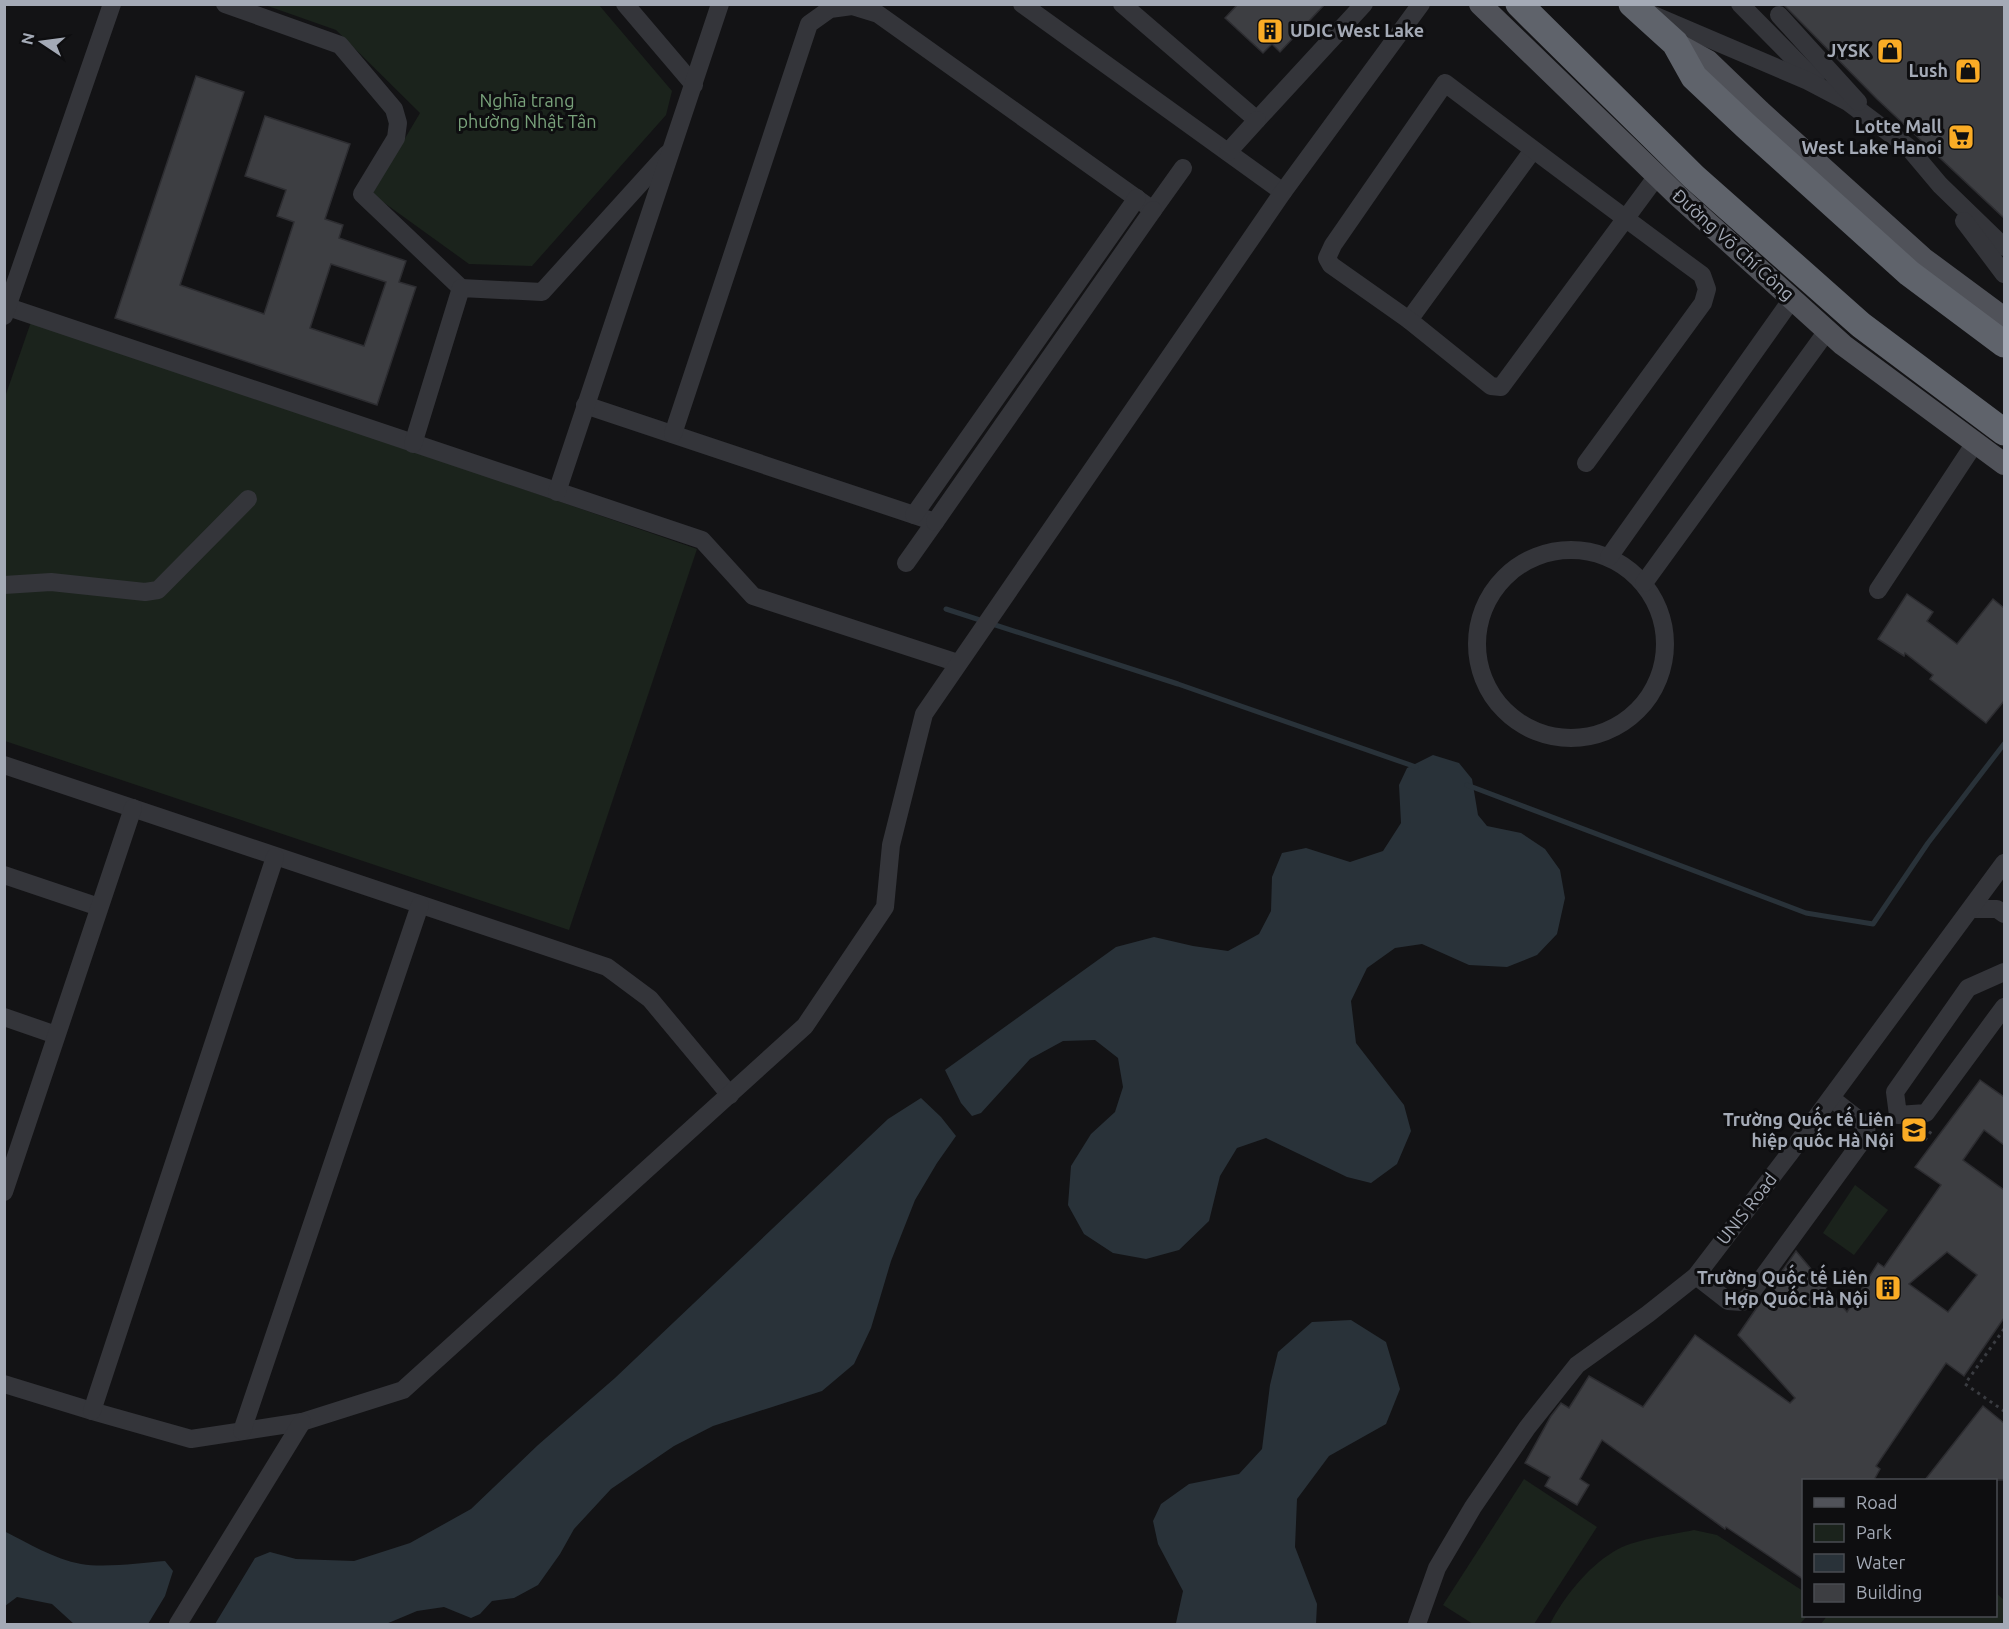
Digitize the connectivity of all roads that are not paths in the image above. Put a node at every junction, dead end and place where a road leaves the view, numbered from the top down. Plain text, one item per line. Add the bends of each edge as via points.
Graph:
1 (112, 4) edge
2 (225, 4) edge
3 (625, 4) edge
4 (720, 4) edge
5 (1122, 4) edge
6 (1364, 4) edge
7 (1480, 4) edge
8 (1520, 4) edge
9 (1740, 4) edge
10 (1028, 6) edge
11 (1418, 6) edge
12 (1634, 6) edge
13 (1779, 15) dead end
14 (1675, 43) junction
15 (694, 85) junction
16 (1826, 91) junction
17 (1257, 120) junction
18 (1878, 124) junction
19 (673, 148) junction
20 (1533, 150) junction
21 (1228, 152) junction
22 (1183, 168) dead end
23 (1656, 176) junction
24 (1940, 185) junction
25 (1283, 192) junction
26 (1137, 198) junction
27 (1154, 210) junction
28 (1624, 218) junction
29 (2004, 247) edge
30 (2004, 274) edge
31 (461, 288) junction
32 (1792, 299) junction
33 (6, 312) edge
34 (2004, 318) edge
35 (1408, 320) junction
36 (1827, 331) junction
37 (2004, 344) edge
38 (1022, 362) junction
39 (1038, 374) junction
40 (585, 405) junction
41 (2004, 432) edge
42 (673, 434) junction
43 (1975, 443) junction
44 (413, 444) junction
45 (1586, 464) dead end
46 (2004, 465) edge
47 (557, 492) junction
48 (248, 499) dead end
49 (914, 515) junction
50 (935, 522) junction
51 (1609, 557) junction
52 (906, 563) dead end
53 (1644, 583) junction
54 (4, 585) edge
55 (1878, 590) dead end
56 (958, 663) junction
57 (4, 765) edge
58 (133, 808) junction
59 (275, 857) junction
60 (2004, 863) edge
61 (4, 875) edge
62 (420, 905) junction
63 (99, 907) junction
64 (1971, 909) junction
65 (2004, 914) edge
66 (2004, 976) edge
67 (2004, 1007) edge
68 (4, 1017) edge
69 (56, 1035) junction
70 (730, 1095) junction
71 (1831, 1098) junction
72 (4, 1192) edge
73 (1696, 1276) junction
74 (4, 1384) edge
75 (92, 1411) junction
76 (302, 1422) junction
77 (242, 1431) junction
78 (178, 1624) edge
79 (1417, 1624) edge

1 - 33 street
2 - 31 street via 340,45 394,109 398,123 396,138 362,194
3 - 15 street
4 - 15 street
5 - 17 street
6 - 17 street
7 - 23 main road, Đường Võ Chí Công
8 - 41 highway, Đường Võ Chí Công via 1694,177 1861,325
9 - 16 street
10 - 21 street
11 - 25 street
12 - 14 highway
12 - 16 street
13 - 18 street
14 - 34 main road via 1708,61 1923,258
14 - 37 highway via 1694,77 1763,141 1909,273
15 - 19 street
16 - 18 street
17 - 21 street
18 - 24 street via 1908,147
19 - 31 street via 542,292
19 - 40 street
20 - 28 street
20 - 35 street
20 - 35 street via 1445,83 1327,258 1340,272
21 - 25 street
22 - 27 street
23 - 28 street
23 - 32 main road, Đường Võ Chí Công
24 - 29 street
24 - 30 street
25 - 56 street
26 - 27 street
26 - 38 street
26 - 42 street via 878,14 852,6 830,9 809,24
27 - 39 street
28 - 35 street via 1501,387 1491,386
28 - 45 street via 1702,275 1707,289 1703,303
31 - 44 street
32 - 36 main road, Đường Võ Chí Công
32 - 51 street
33 - 44 street
36 - 43 main road, Đường Võ Chí Công
36 - 53 street
38 - 39 street
38 - 49 street
39 - 50 street
40 - 42 street
40 - 47 street
42 - 49 street
43 - 46 main road, Đường Võ Chí Công
43 - 55 street
44 - 47 street
47 - 56 street via 702,540 753,596
48 - 54 street via 158,590 43,582
49 - 50 street
50 - 52 street
51 - 53 street via 1627,566
51 - 53 street via 1566,548 1534,556 1507,573 1487,599 1477,630 1478,663 1490,693 1511,718 1540,734 1569,739 1599,735 1626,721 1647,700 1661,674 1666,644 1661,614
56 - 70 street via 924,714 891,845 885,907 805,1026
57 - 58 street
58 - 59 street
58 - 63 street
59 - 62 street
59 - 75 street
60 - 64 street, UNIS Road
61 - 63 street
62 - 70 street via 607,967 650,999
62 - 77 street
63 - 69 street
64 - 65 street via 1997,909
64 - 71 street, UNIS Road
66 - 67 street via 1968,988 1895,1092 1898,1115 1926,1113
68 - 69 street
69 - 72 street
70 - 76 street via 403,1390
71 - 73 street, UNIS Road
71 - 73 street via 1863,1121 1867,1126 1865,1137 1749,1296 1742,1302 1728,1300
73 - 79 street, UNIS Road via 1577,1365 1527,1428 1473,1507 1437,1568
74 - 75 street
75 - 77 street via 191,1439
76 - 77 street
76 - 78 street

